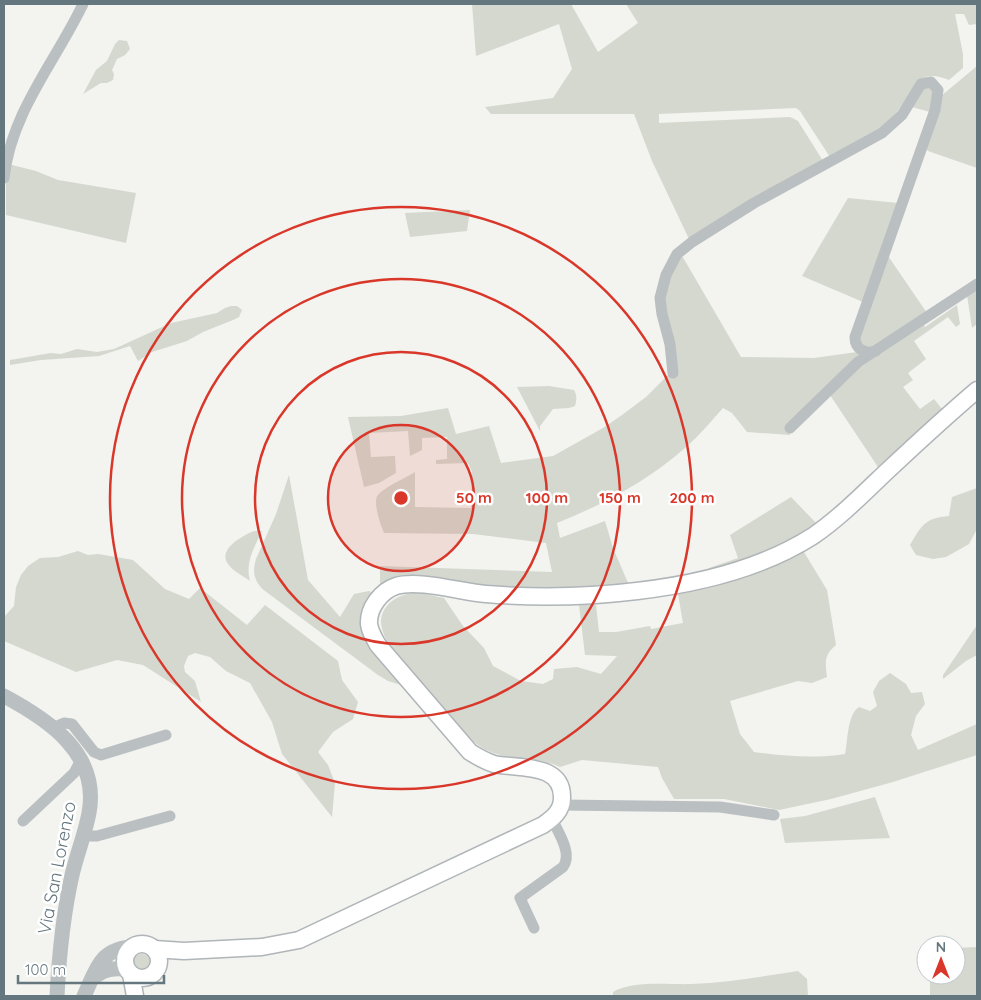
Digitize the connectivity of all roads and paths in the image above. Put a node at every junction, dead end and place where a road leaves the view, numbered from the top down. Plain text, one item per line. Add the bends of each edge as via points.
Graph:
1 (83, 4) edge
2 (4, 178) edge
3 (977, 284) edge
4 (876, 350) junction
5 (673, 373) dead end
6 (977, 390) edge
7 (790, 428) dead end
8 (4, 696) edge
9 (55, 727) junction
10 (166, 735) dead end
11 (81, 760) junction
12 (556, 812) junction
13 (774, 815) dead end
14 (170, 816) dead end
15 (23, 821) dead end
16 (82, 836) junction
17 (534, 928) dead end
18 (132, 948) junction
19 (154, 964) junction
20 (129, 972) junction
21 (92, 979) junction
22 (57, 996) edge
23 (84, 996) edge
24 (134, 996) edge
25 (141, 996) edge

1 - 2 street via 20,118
3 - 4 street
4 - 5 street via 861,350 855,337 935,110 938,90 931,82 921,84 902,115 882,133 754,203 677,254 666,275 660,298
4 - 7 street via 858,362
6 - 12 main road via 832,522 790,550 742,569 684,584 606,594 507,595 406,584 381,596 370,614 370,626 384,653 461,744 481,760 538,769 557,781 561,789
8 - 9 street, Via San Lorenzo
9 - 10 street via 72,724 94,752 101,755
9 - 11 street, Via San Lorenzo
11 - 15 street via 74,773
11 - 16 street, Via San Lorenzo via 90,799
12 - 13 street via 720,807
12 - 17 street via 567,859 563,867 520,898
12 - 19 main road via 543,824 299,940 262,947 184,951
14 - 16 street via 98,836
16 - 22 street, Via San Lorenzo via 66,907
18 - 19 main road via 146,944
18 - 20 main road via 125,958
18 - 21 street via 109,952
19 - 20 main road via 140,978
19 - 25 main road
20 - 21 street via 106,969
20 - 24 main road
21 - 23 street

